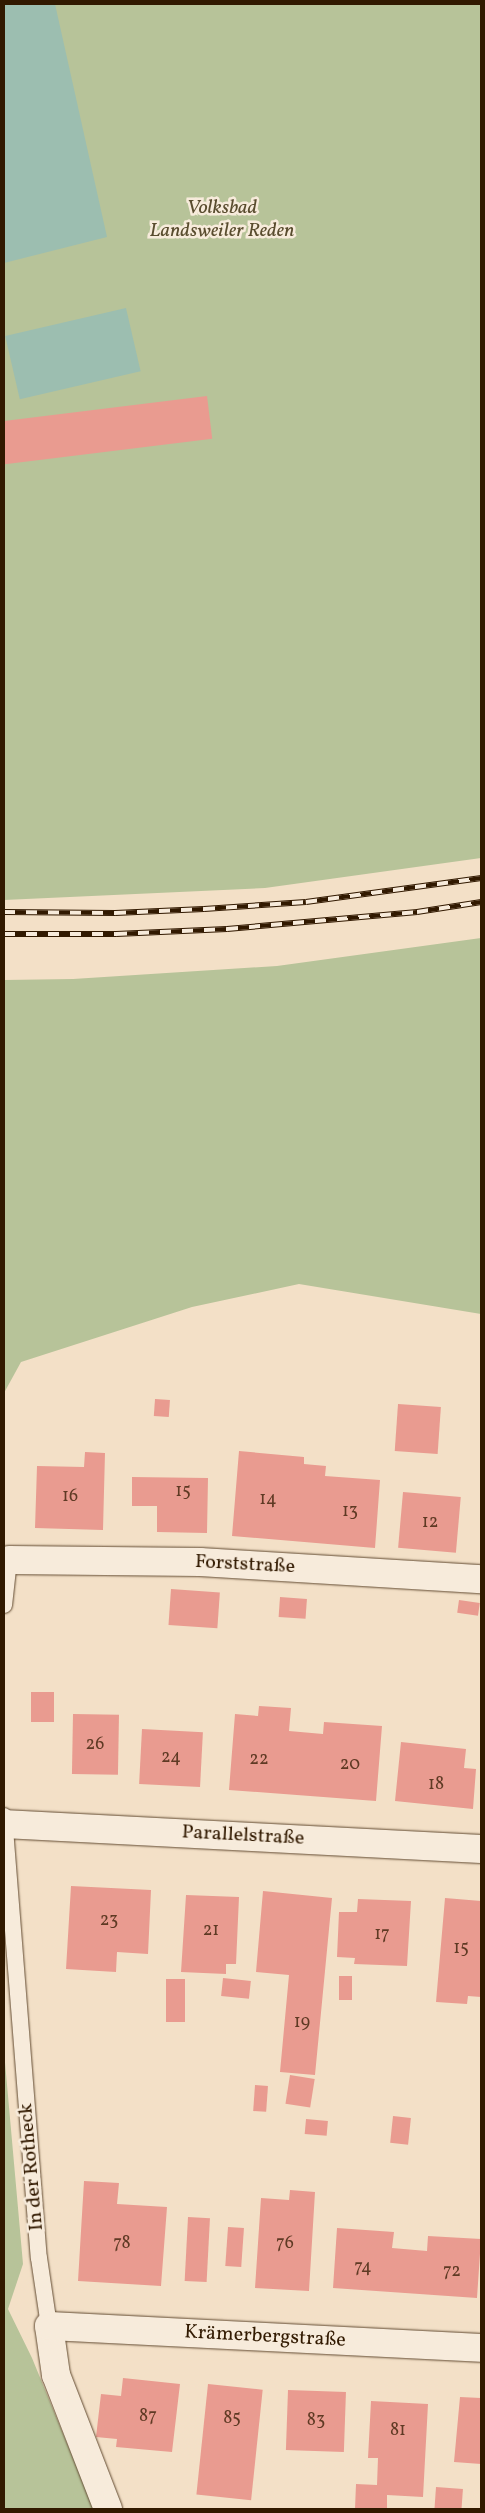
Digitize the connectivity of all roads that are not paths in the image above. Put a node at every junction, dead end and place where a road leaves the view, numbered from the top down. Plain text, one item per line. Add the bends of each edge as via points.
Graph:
1 (9, 1560) joint
2 (481, 1579) edge
3 (4, 1606) edge
4 (4, 1814) edge
5 (4, 1824) edge
6 (481, 1849) edge
7 (49, 2326) junction
8 (481, 2348) edge
9 (108, 2509) edge

1 - 2 street, Forststraße via 200,1562
1 - 3 lane
4 - 5 lane, In der Rotheck
5 - 6 street, Parallelstraße
5 - 7 lane, In der Rotheck via 38,2248
7 - 8 street, Krämerbergstraße
7 - 9 street, In der Rotheck via 56,2375

